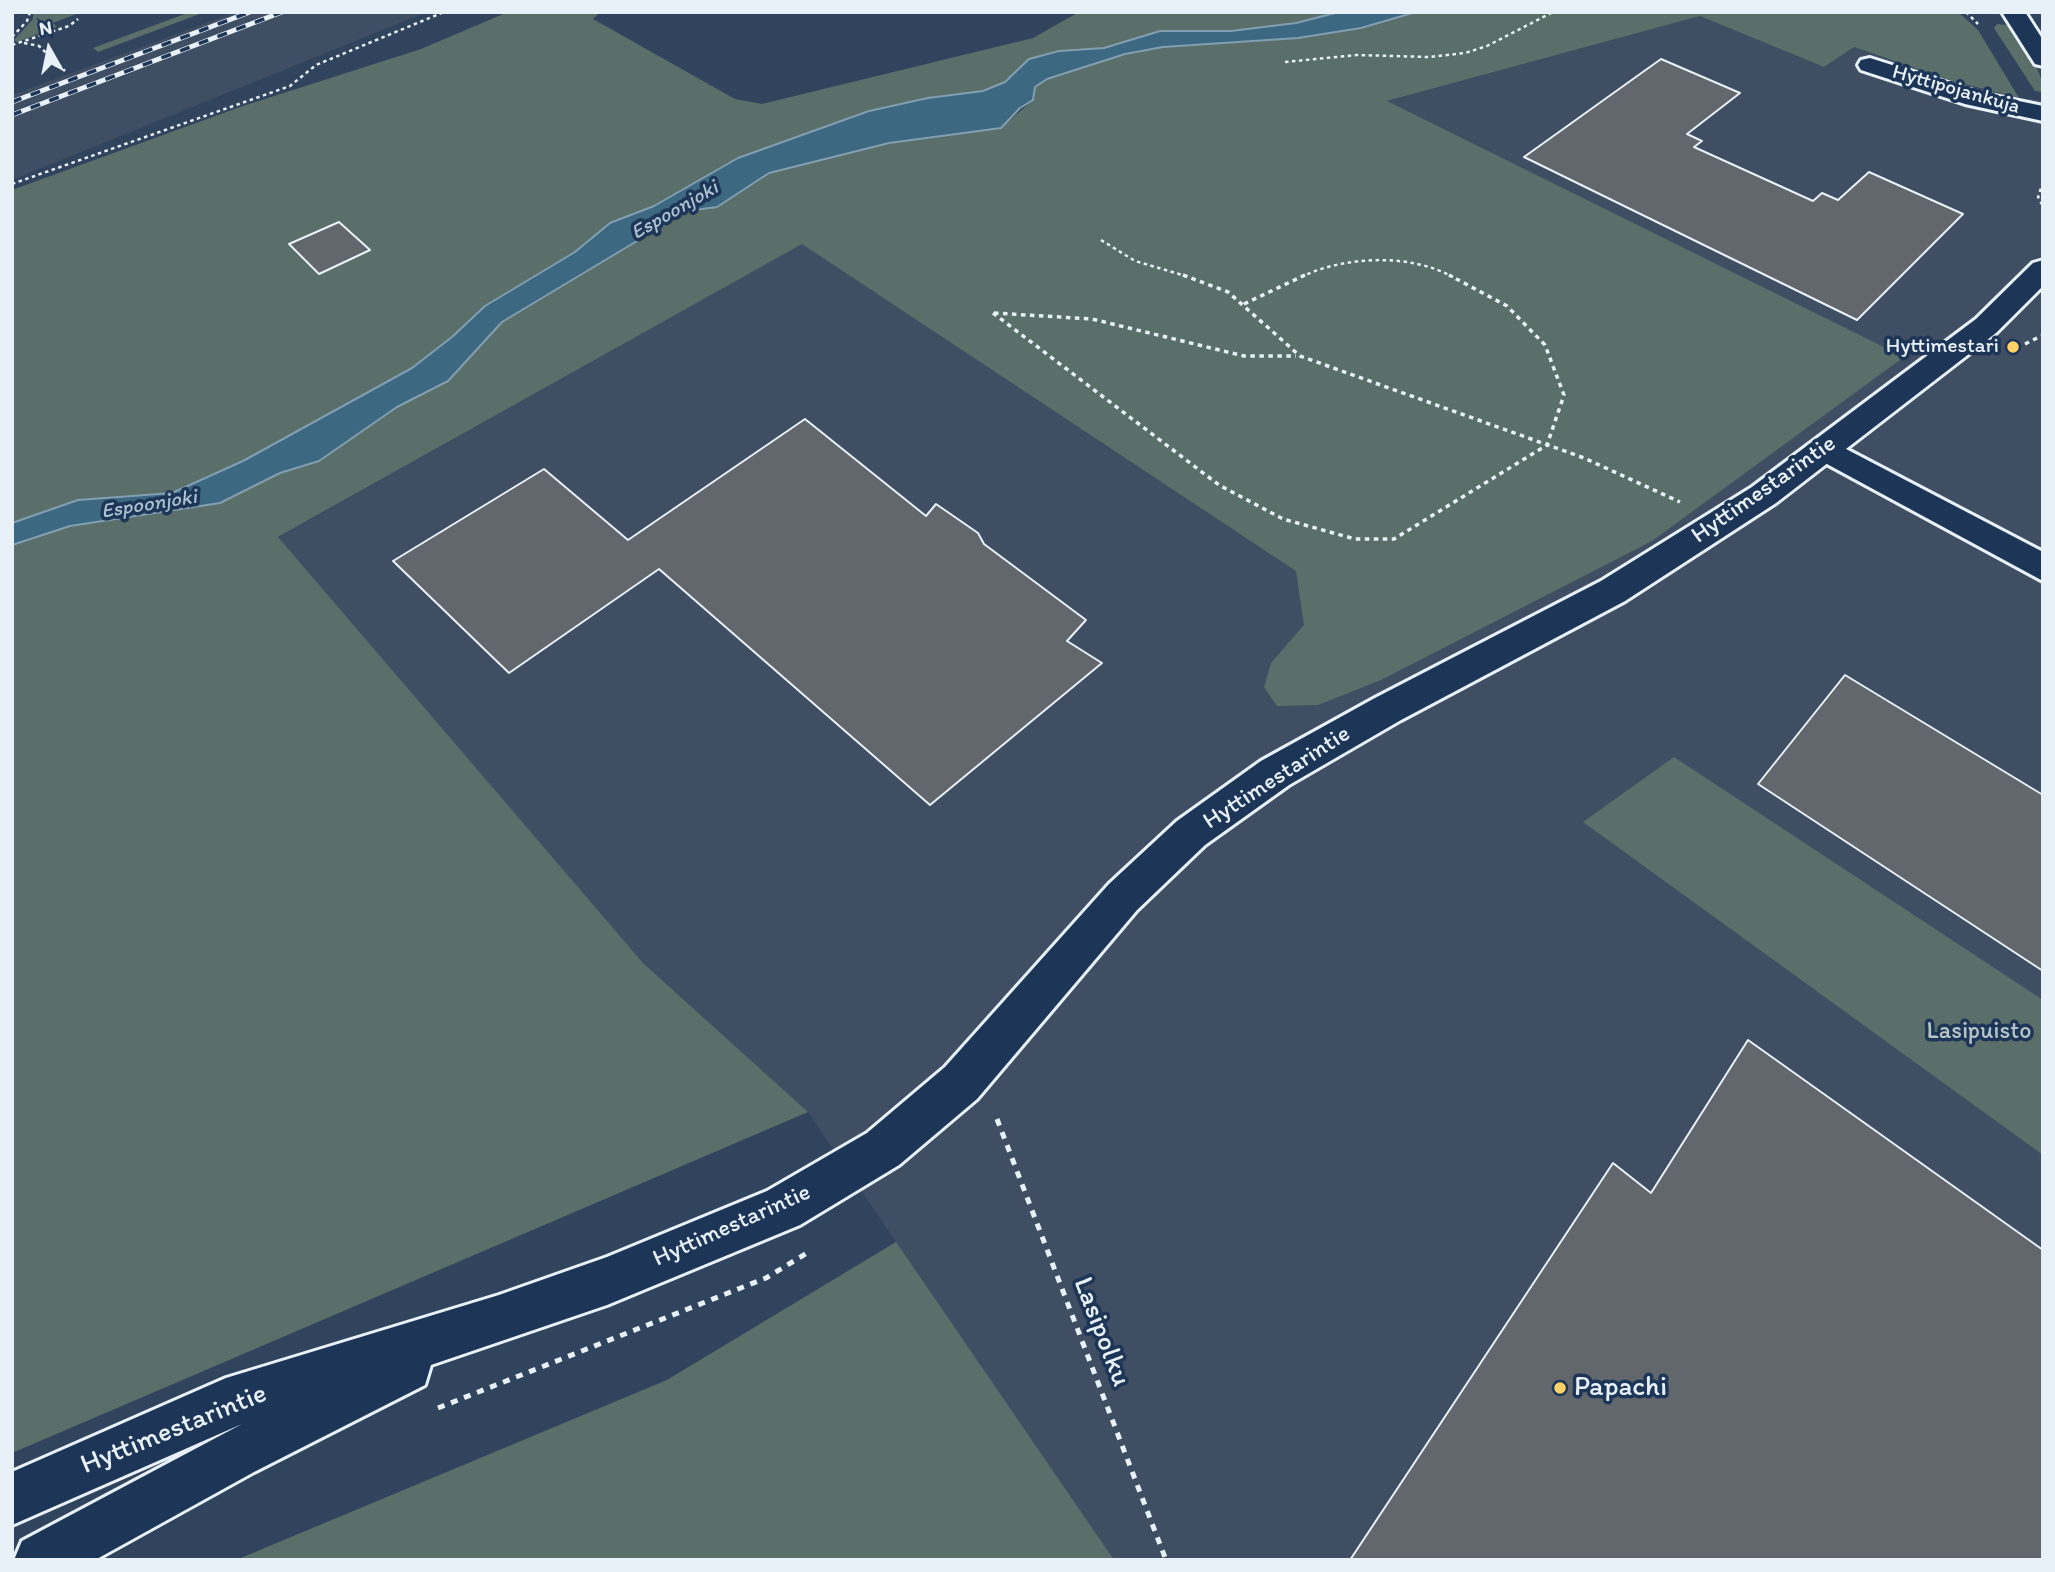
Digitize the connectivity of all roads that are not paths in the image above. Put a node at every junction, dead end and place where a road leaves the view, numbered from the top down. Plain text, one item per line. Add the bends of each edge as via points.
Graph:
1 (2013, 12) edge
2 (2043, 59) edge
3 (1870, 65) dead end
4 (2043, 114) edge
5 (2043, 269) edge
6 (1825, 449) junction
7 (2043, 568) edge
8 (499, 1320) junction
9 (12, 1499) edge
10 (41, 1560) edge

1 - 2 street
3 - 4 street, Hyttipojankuja via 1974,99
5 - 6 street, Hyttimestarintie via 1986,326
6 - 7 street
6 - 8 street, Hyttimestarintie via 1613,591 1275,773 1191,833 1123,897 961,1083 883,1149 783,1208
8 - 9 street, Hyttimestarintie via 226,1403
8 - 10 street, Hyttimestarintie

